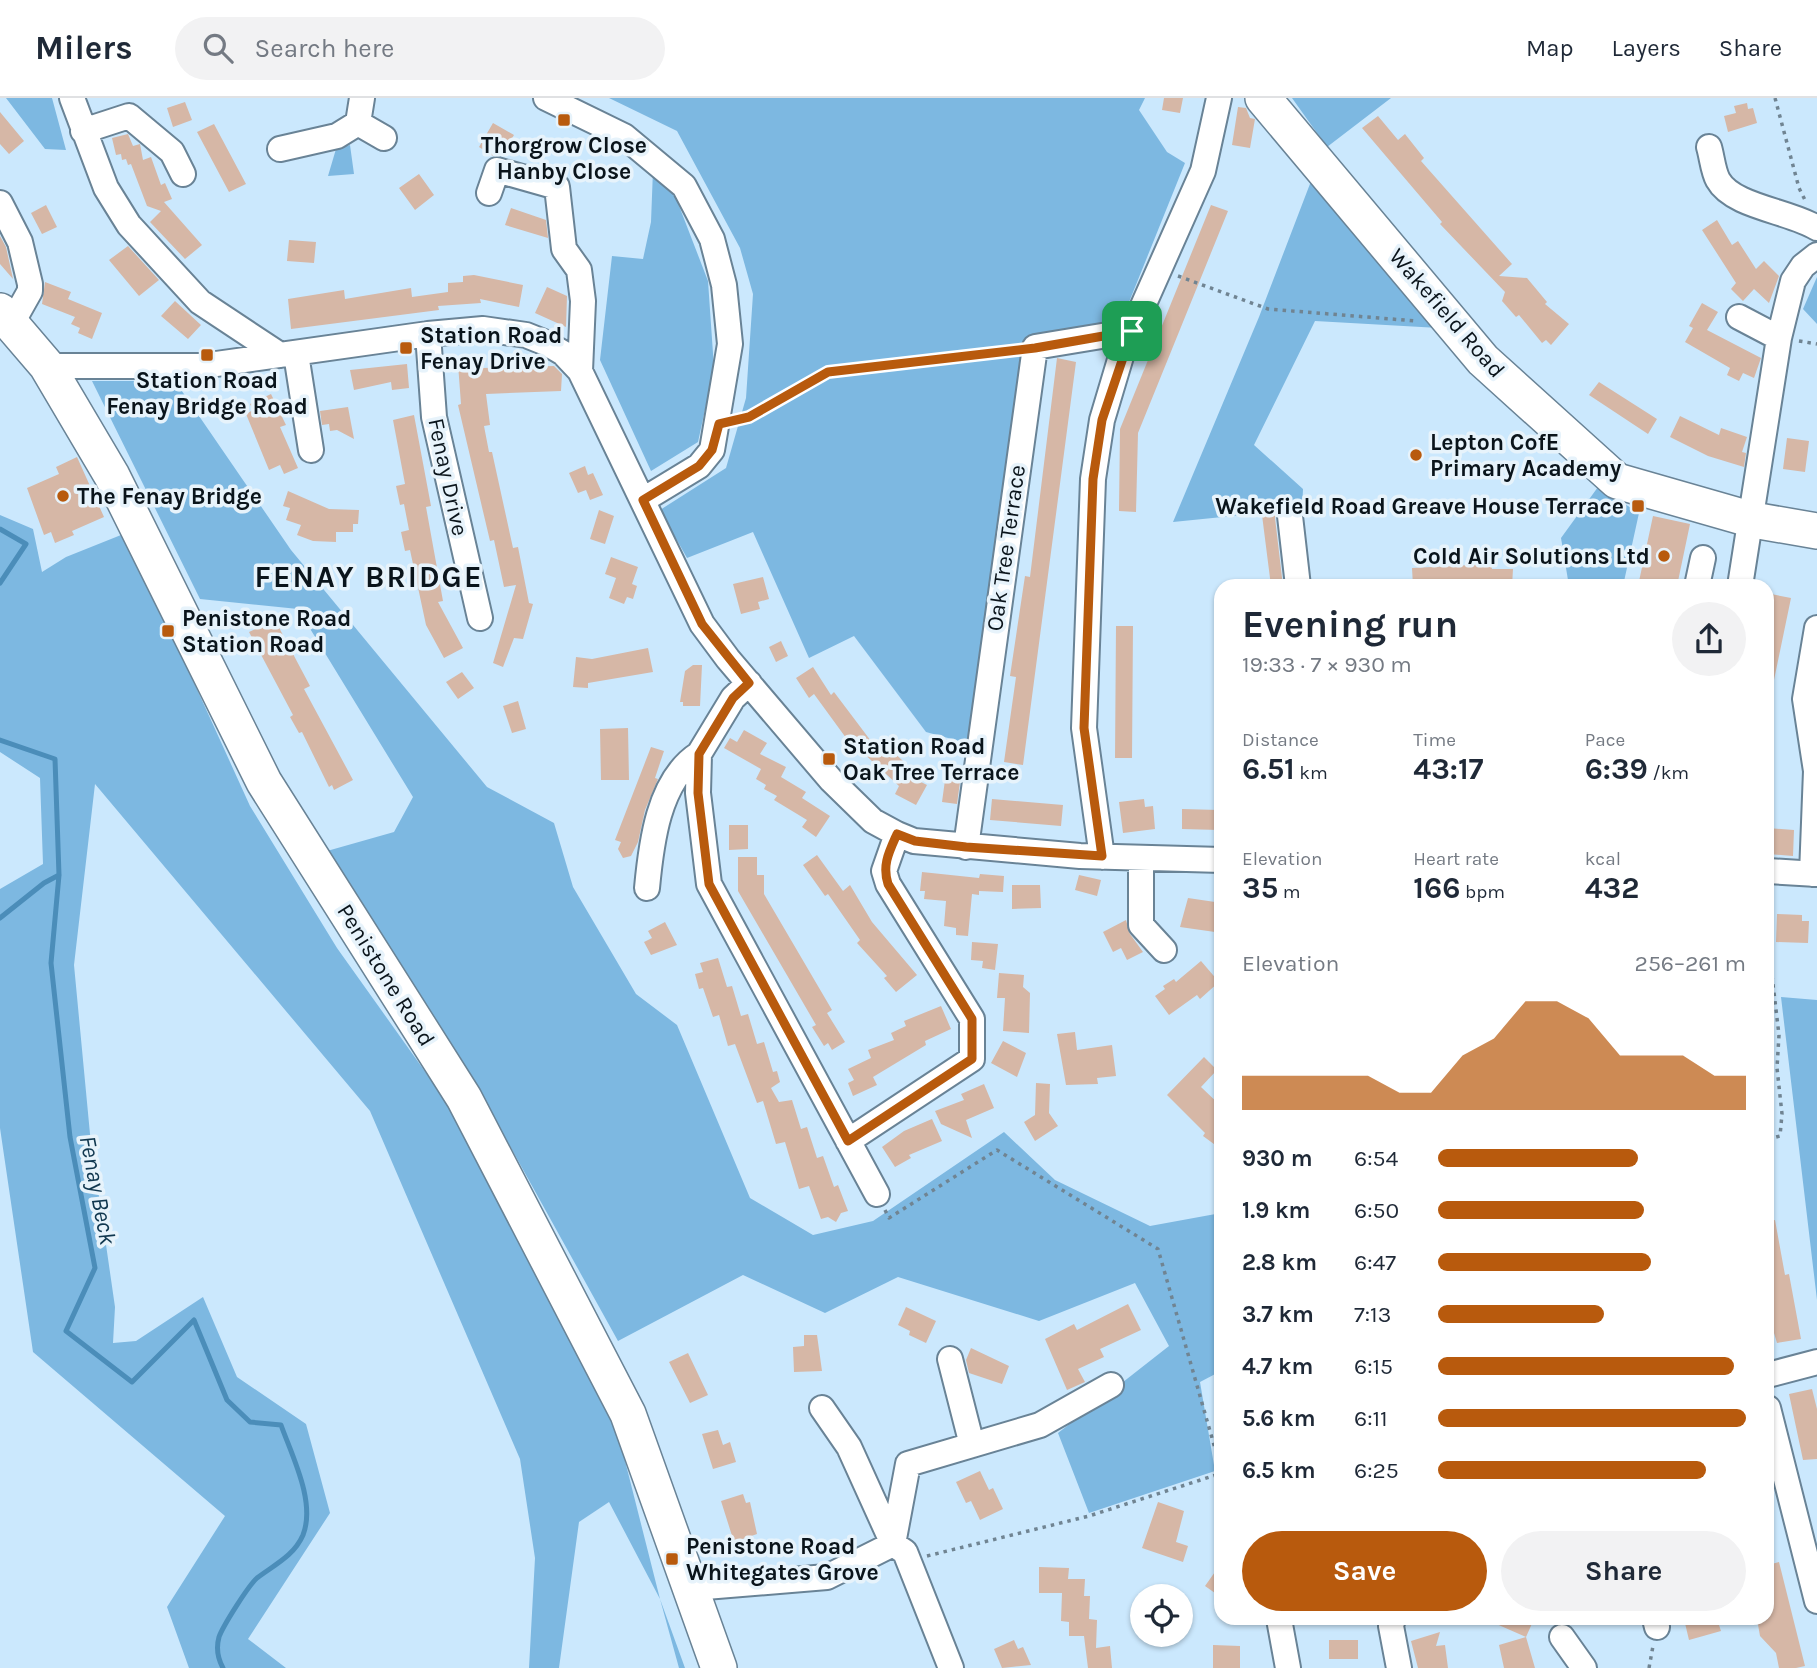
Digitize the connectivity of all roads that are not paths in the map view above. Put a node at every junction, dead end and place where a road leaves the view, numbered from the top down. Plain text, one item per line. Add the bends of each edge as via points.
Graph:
1 (72, 98) edge
2 (362, 98) edge
3 (546, 98) edge
4 (1219, 98) edge
5 (1263, 98) edge
6 (1281, 98) edge
7 (347, 129) junction
8 (83, 131) junction
9 (384, 138) dead end
10 (1709, 147) dead end
11 (280, 149) dead end
12 (180, 154) dead end
13 (489, 193) dead end
14 (1346, 194) junction
15 (0, 203) edge
16 (1810, 223) edge
17 (1817, 255) edge
18 (6, 317) edge
19 (1740, 317) dead end
20 (1132, 331) junction
21 (428, 334) junction
22 (1779, 338) junction
23 (288, 355) junction
24 (47, 366) junction
25 (580, 371) junction
26 (311, 450) dead end
27 (643, 500) junction
28 (1290, 516) dead end
29 (1766, 522) junction
30 (1817, 529) edge
31 (1703, 558) dead end
32 (1297, 579) edge
33 (1698, 579) edge
34 (1743, 579) edge
35 (480, 618) dead end
36 (1817, 628) edge
37 (749, 683) junction
38 (699, 754) junction
39 (897, 834) junction
40 (966, 847) junction
41 (1102, 856) junction
42 (1141, 858) junction
43 (1214, 860) edge
44 (1774, 871) edge
45 (1814, 874) edge
46 (647, 888) dead end
47 (1164, 950) dead end
48 (848, 1141) junction
49 (877, 1194) road end
50 (950, 1359) dead end
51 (1817, 1362) edge
52 (1774, 1373) edge
53 (1111, 1385) dead end
54 (822, 1408) dead end
55 (1774, 1432) edge
56 (972, 1445) junction
57 (893, 1544) junction
58 (693, 1588) junction
59 (1817, 1601) edge
60 (1280, 1625) edge
61 (1391, 1625) edge
62 (1562, 1637) dead end
63 (719, 1668) edge
64 (951, 1668) edge
65 (1288, 1668) edge
66 (1399, 1668) edge
67 (1584, 1668) edge

1 - 8 street
2 - 7 street
3 - 27 street via 624,136 684,186 712,239 724,285 730,344 712,450 699,466
4 - 20 street via 1203,171
5 - 14 highway, Wakefield Road
6 - 14 highway, Wakefield Road
7 - 9 street
7 - 11 street
8 - 12 street via 129,116
8 - 23 street via 113,202 129,225 201,302
10 - 16 street via 1718,180 1737,198
13 - 25 street via 497,170 557,187 564,249 579,270 583,301
14 - 29 highway, Wakefield Road via 1483,360 1617,481
15 - 18 street via 20,242 30,284 30,291
17 - 22 street via 1802,266 1793,281
18 - 24 highway, Penistone Road
19 - 22 street
20 - 40 street, Oak Tree Terrace via 1035,348
20 - 41 street via 1102,420 1093,479 1084,728
21 - 23 street
21 - 25 street via 483,330 526,335 563,353
21 - 35 street, Fenay Drive via 434,417
22 - 29 street
23 - 24 street via 202,366
23 - 26 street
24 - 58 highway, Penistone Road via 112,476 264,782 464,1098 628,1415
25 - 27 street
27 - 37 street via 702,624
28 - 32 street
29 - 30 highway, Wakefield Road
29 - 34 street
31 - 33 street
36 - 45 street via 1805,699 1816,771
37 - 38 street via 733,698
37 - 39 street via 854,805
38 - 46 street via 673,782 651,852
38 - 48 street via 698,793 709,884
39 - 40 street via 915,841
39 - 48 street via 884,871 888,884 972,1019 972,1059
40 - 41 street
41 - 42 street
42 - 43 street
42 - 47 street via 1141,925
44 - 45 street
48 - 49 street
50 - 56 street
51 - 52 street
53 - 56 street via 1040,1425
54 - 57 street via 849,1447
55 - 59 street
56 - 57 street via 908,1464
57 - 58 street via 827,1577
57 - 64 street via 905,1552
58 - 63 highway, Penistone Road
60 - 65 street
61 - 66 street
62 - 67 street

